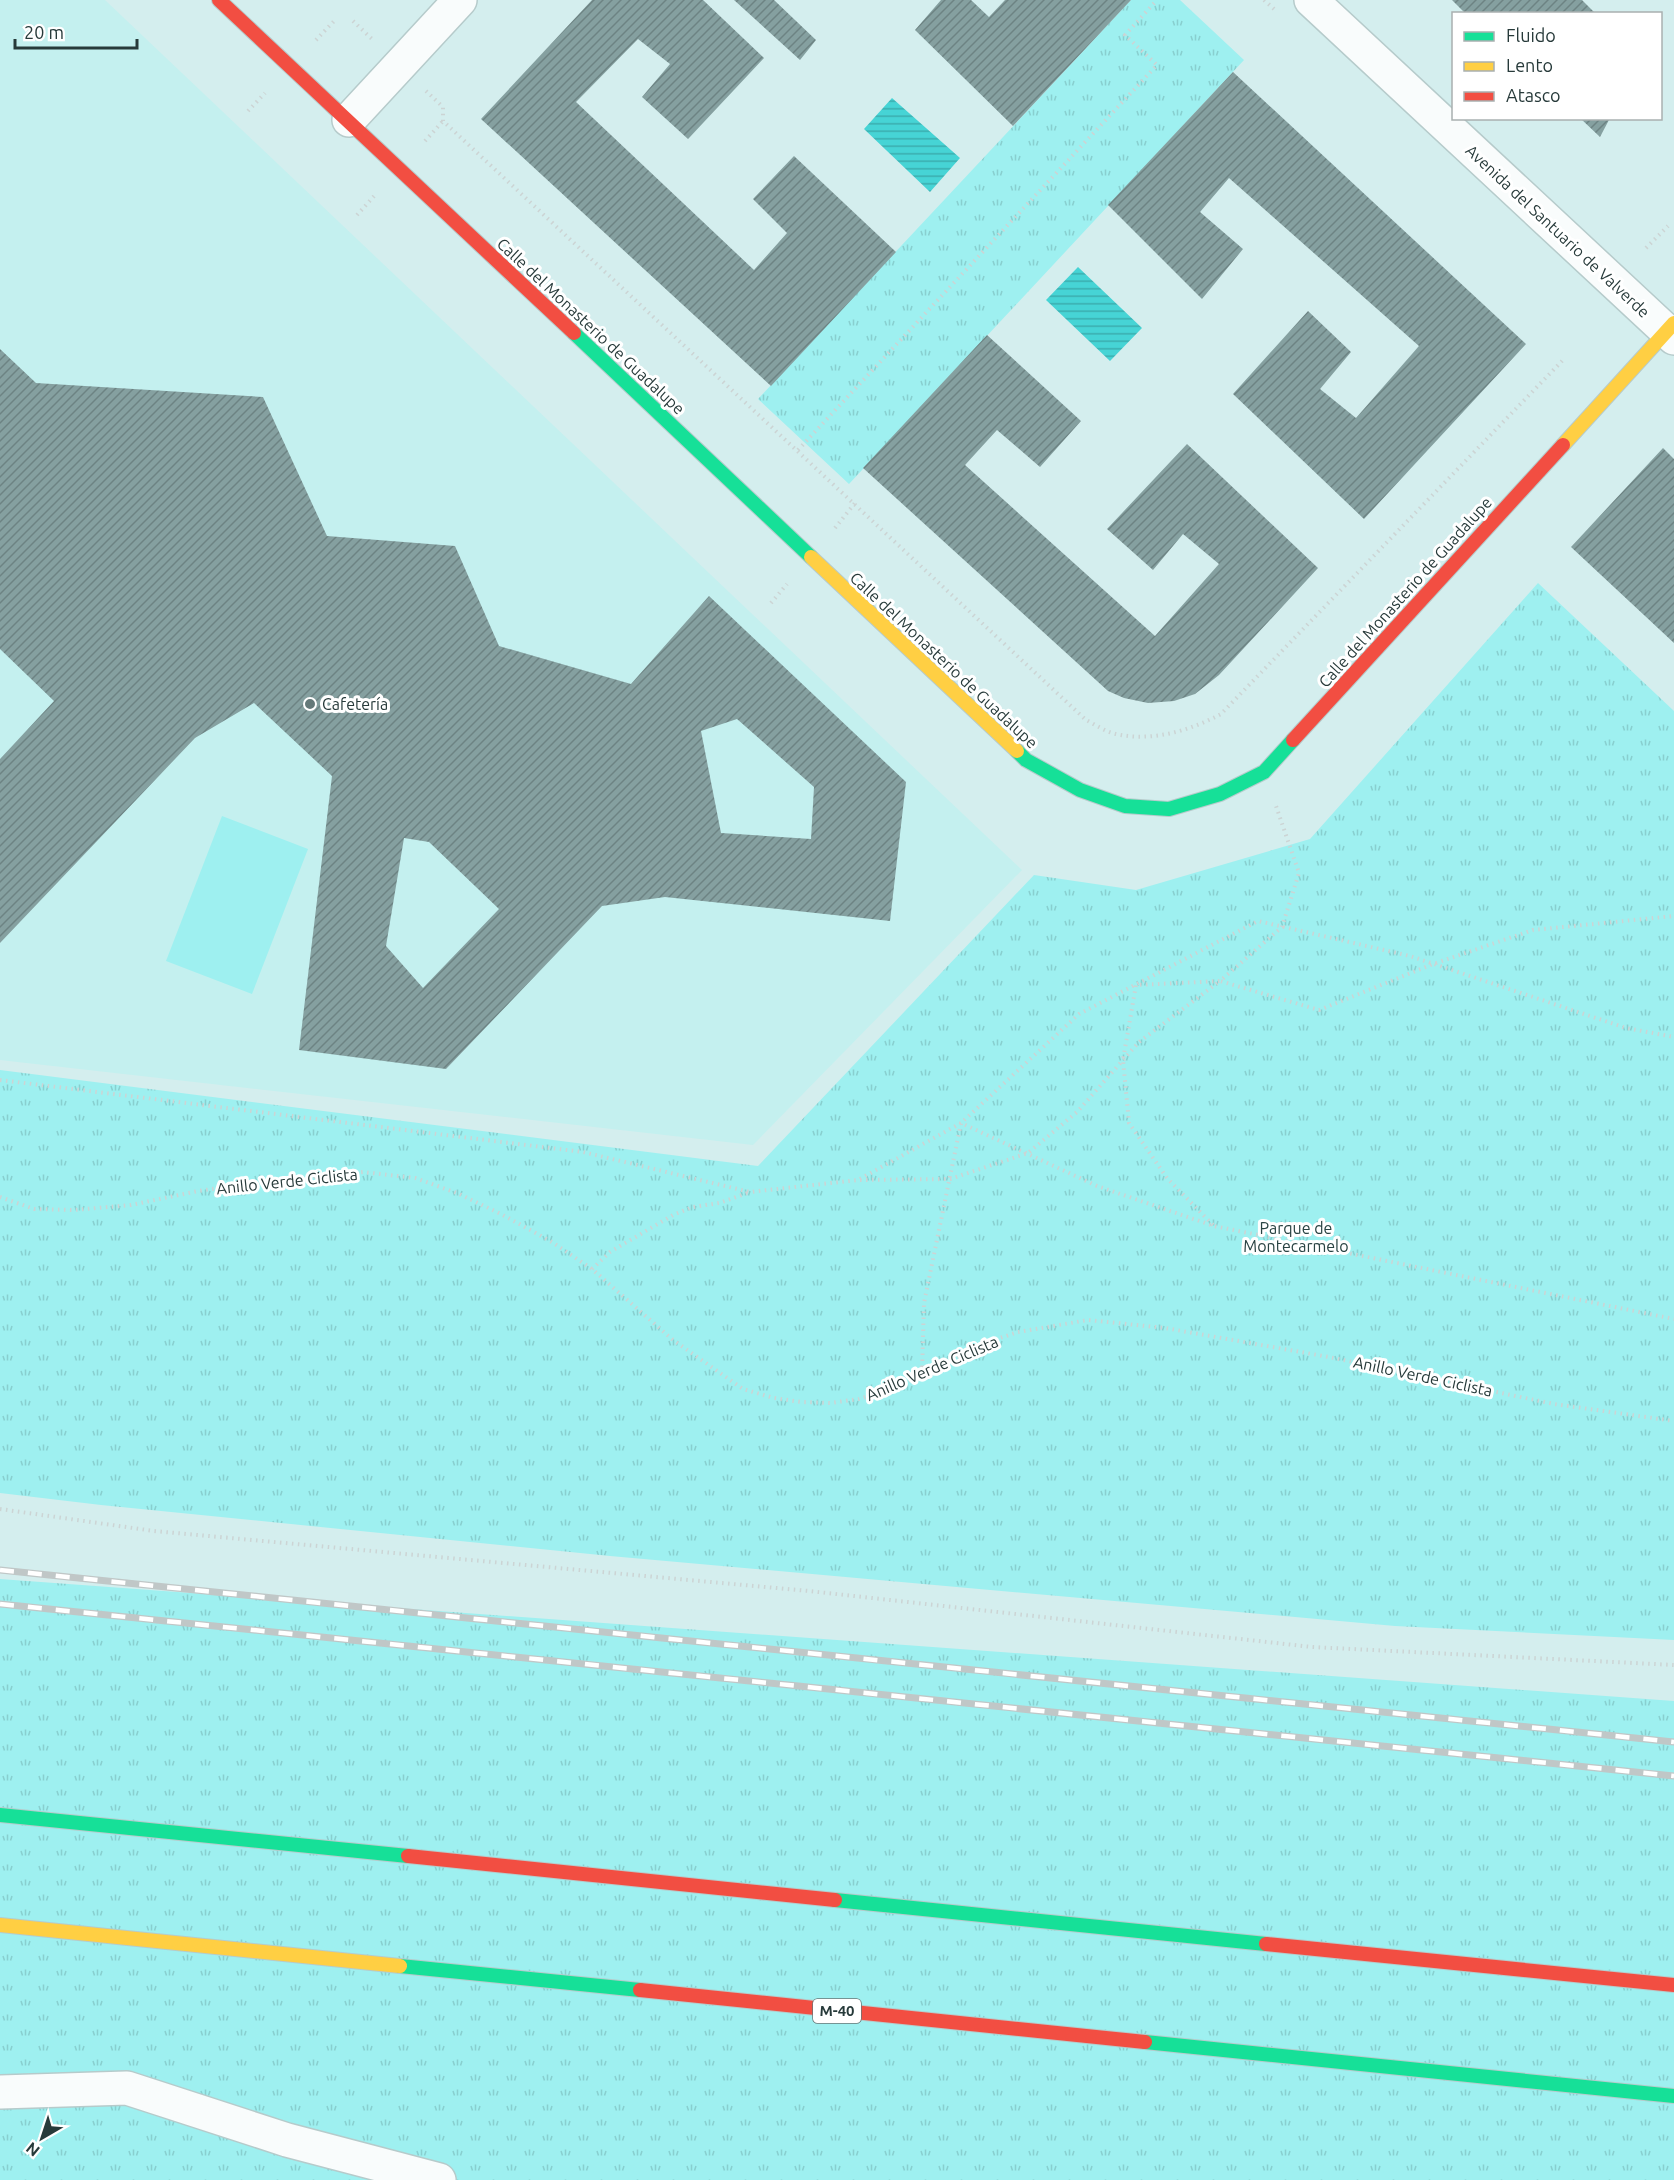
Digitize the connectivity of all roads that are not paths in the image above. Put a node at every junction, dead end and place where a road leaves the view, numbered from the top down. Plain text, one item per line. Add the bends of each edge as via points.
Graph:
1 (219, 0) edge
2 (460, 0) edge
3 (1311, 0) edge
4 (349, 120) junction
5 (1671, 331) edge
6 (0, 1815) edge
7 (0, 1925) edge
8 (1674, 1985) edge
9 (0, 2092) edge
10 (1674, 2096) edge
11 (439, 2180) edge

1 - 4 main road, Calle del Monasterio de Guadalupe
2 - 4 street
3 - 5 street, Avenida del Santuario de Valverde
4 - 5 main road, Calle del Monasterio de Guadalupe via 1026,760 1080,790 1125,806 1169,808 1220,794 1264,772
6 - 8 main road
7 - 10 main road, M-40
9 - 11 street via 127,2088 287,2140

